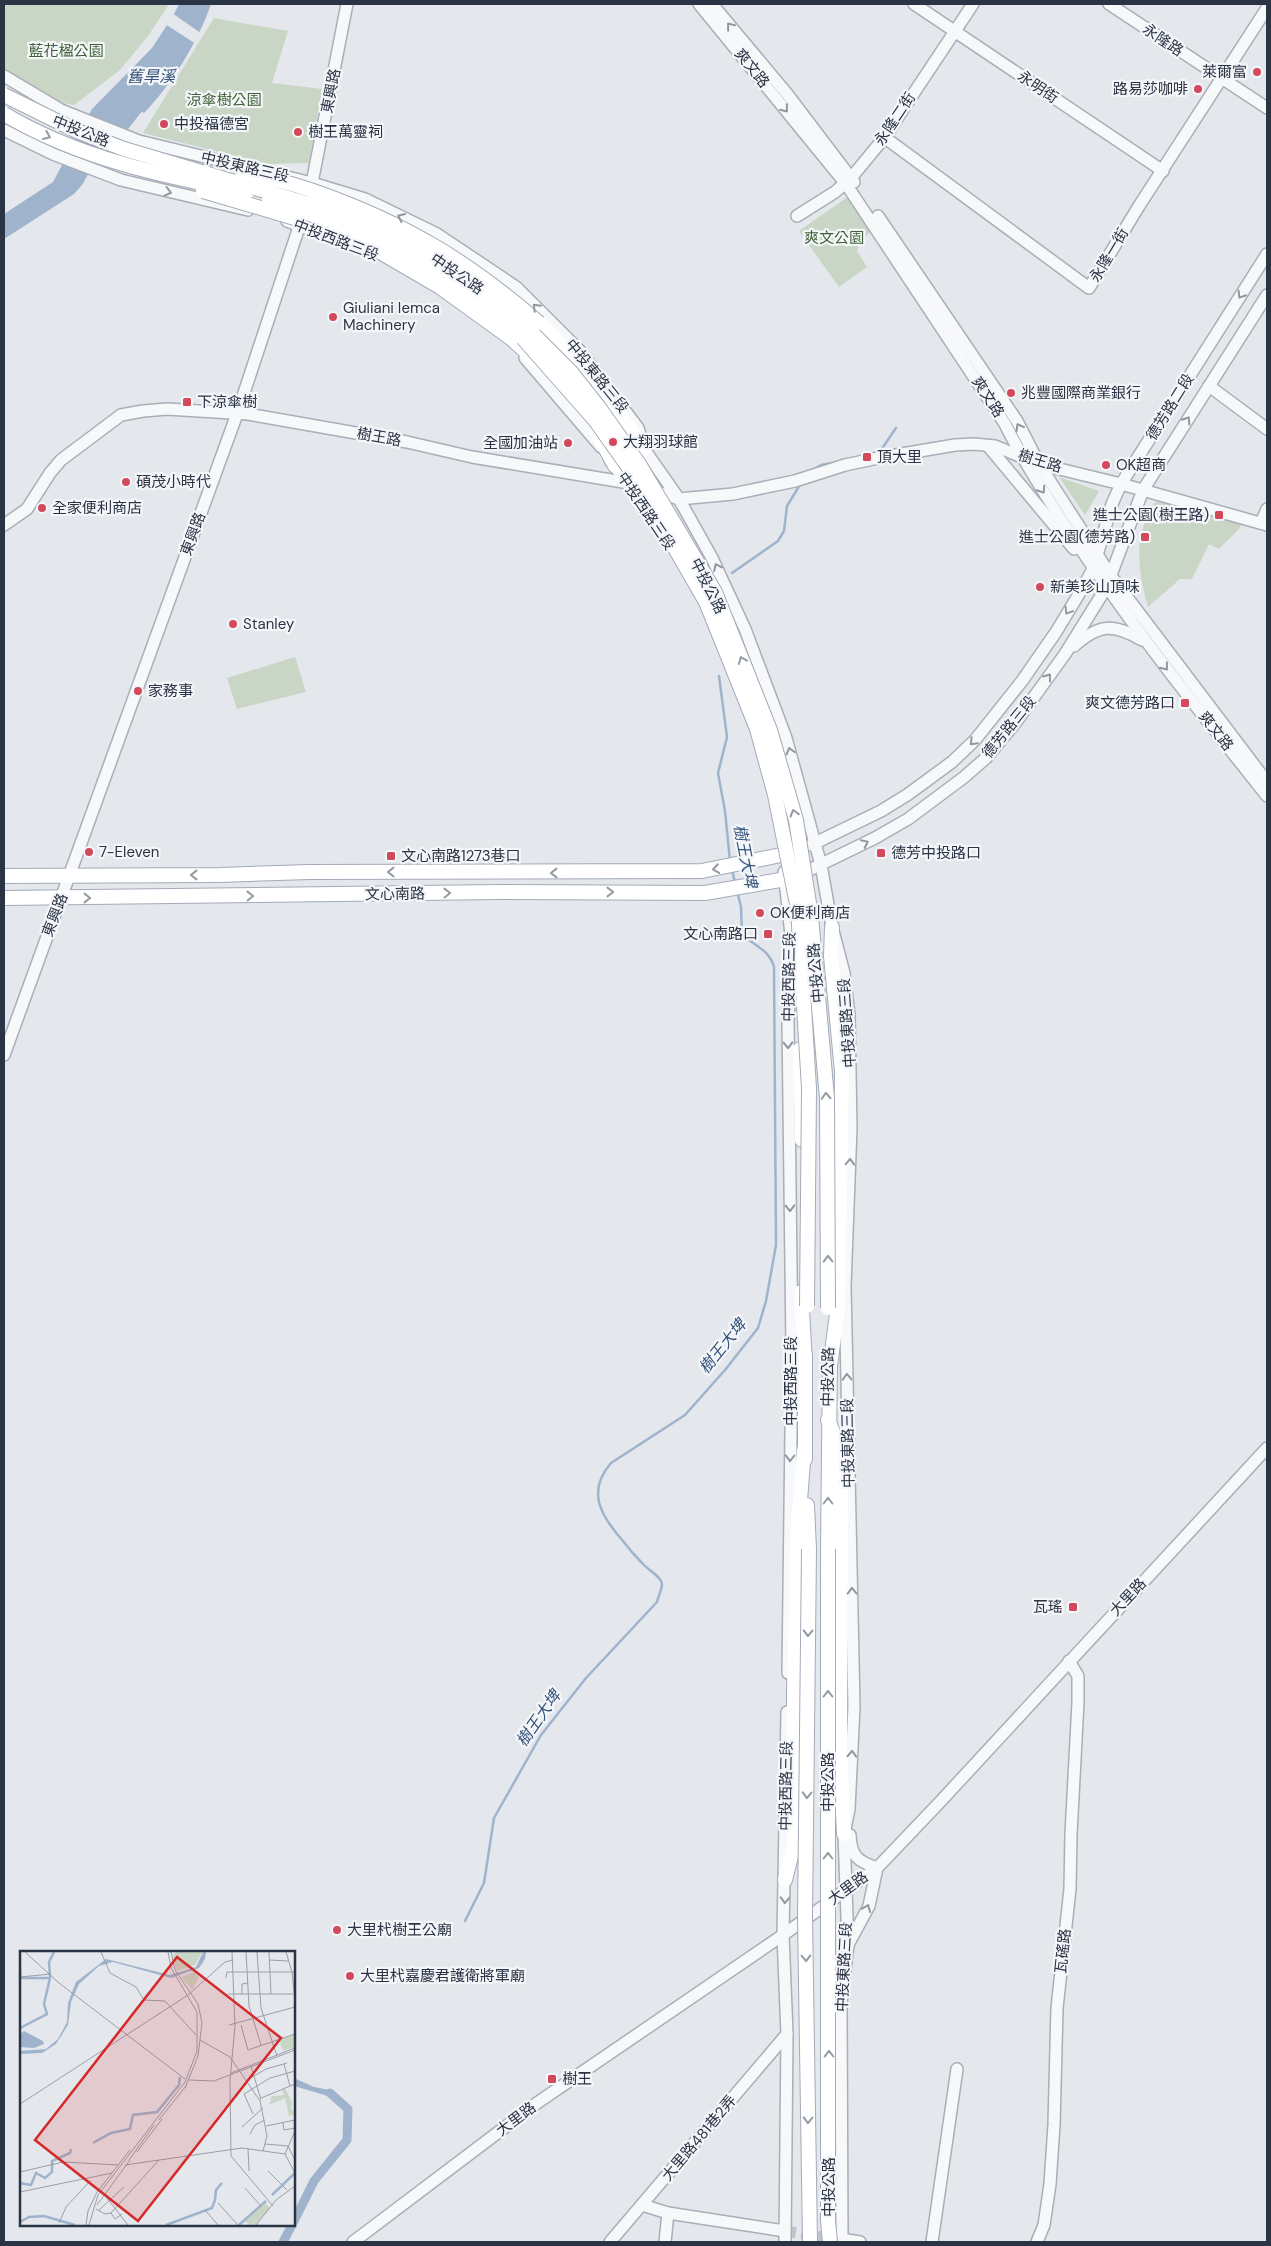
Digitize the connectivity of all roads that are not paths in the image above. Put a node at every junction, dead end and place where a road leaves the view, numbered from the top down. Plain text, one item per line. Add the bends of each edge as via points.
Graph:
1 (347, 4) edge
2 (699, 4) edge
3 (712, 4) edge
4 (914, 4) edge
5 (973, 4) edge
6 (1109, 4) edge
7 (1267, 8) edge
8 (954, 31) junction
9 (4, 76) edge
10 (1221, 78) junction
11 (4, 95) edge
12 (1267, 108) edge
13 (4, 114) edge
14 (4, 130) edge
15 (884, 137) junction
16 (1163, 171) junction
17 (170, 178) junction
18 (236, 181) junction
19 (848, 181) junction
20 (312, 182) junction
21 (797, 216) dead end
22 (301, 225) junction
23 (1267, 254) edge
24 (1267, 294) edge
25 (1209, 386) junction
26 (237, 414) junction
27 (1267, 429) edge
28 (988, 446) junction
29 (644, 450) junction
30 (1021, 456) junction
31 (1039, 464) junction
32 (615, 466) junction
33 (627, 482) junction
34 (1121, 484) junction
35 (1143, 490) junction
36 (679, 499) junction
37 (1267, 508) edge
38 (1264, 524) edge
39 (4, 525) edge
40 (1096, 554) junction
41 (1093, 568) junction
42 (1111, 576) junction
43 (725, 585) junction
44 (1106, 588) junction
45 (696, 597) junction
46 (1147, 643) junction
47 (1064, 654) junction
48 (1267, 782) edge
49 (1267, 796) edge
50 (816, 843) junction
51 (780, 855) junction
52 (821, 865) junction
53 (4, 876) edge
54 (70, 876) junction
55 (786, 879) junction
56 (4, 898) edge
57 (61, 898) junction
58 (832, 927) junction
59 (792, 944) junction
60 (4, 1055) edge
61 (805, 1364) junction
62 (830, 1366) junction
63 (828, 1420) junction
64 (1267, 1448) edge
65 (804, 1450) junction
66 (1069, 1660) junction
67 (849, 1808) junction
68 (844, 1834) junction
69 (877, 1868) junction
70 (785, 1880) junction
71 (846, 1890) junction
72 (783, 1935) junction
73 (848, 1944) junction
74 (787, 2034) junction
75 (957, 2069) dead end
76 (642, 2206) junction
77 (668, 2212) junction
78 (785, 2237) edge
79 (838, 2241) edge
80 (353, 2242) edge
81 (610, 2242) edge
82 (665, 2242) edge
83 (810, 2242) edge
84 (860, 2242) edge
85 (932, 2242) edge
86 (1037, 2242) edge

1 - 20 street, 東興路
2 -> 19 street, 爽文路
19 -> 3 street, 爽文路 via 788,95
4 - 8 street, 永明街
5 - 8 street, 永隆二街
6 - 10 street, 永隆路
7 - 10 street, 永隆一街
8 - 15 street, 永隆二街
8 - 16 street, 永明街
9 - 20 street, 中投東路三段 via 61,110 152,144
10 - 12 street, 永隆路
10 - 16 street, 永隆一街
11 - 18 main road, 中投公路, bridge via 77,131 124,149
13 -> 17 main road, 中投公路, bridge via 96,157
14 -> 22 street, 中投西路三段 via 121,180
15 - 16 street, 永隆一街 via 1089,288
15 - 19 street, 永隆二街
17 - 32 main road, bridge via 216,196 313,223 380,252 440,287 513,340 537,362 591,423
17 - 61 main road, 中投公路, bridge via 248,192 385,240 480,302 520,335 595,420 629,468 706,602 758,729 776,795 798,909 809,1088
18 - 29 main road, bridge via 263,177 356,206 412,232 457,258 511,298 596,380
62 -> 18 main road, 中投公路, bridge via 827,1098 811,916 796,820 770,730 715,592 639,464 598,406 571,372 490,296 394,235 349,216
19 - 21 street, 永隆二街
19 - 30 street, 爽文路 via 1005,424
31 -> 19 street, 爽文路 via 1017,421
20 - 22 street, 東興路
29 -> 20 street, 中投東路三段 via 638,428 580,351 516,287 437,234 365,200
22 - 26 street, 東興路
22 - 32 street, 中投西路三段 via 374,254 460,302 529,361
23 -> 34 street, 德芳路二段
24 - 25 street, 德芳路二段
25 - 27 street
35 -> 25 street, 德芳路二段
26 - 33 street, 樹王路
26 - 39 street, 樹王路 via 167,409 121,415 61,460 27,510
26 - 54 street, 東興路
28 - 30 street, 樹王路
28 - 36 street, 樹王路 via 955,445 926,449 733,494
28 - 41 street
29 - 36 street, 中投東路三段
30 - 31 street, 樹王路
30 -> 41 street, 爽文路
31 - 34 street, 樹王路
31 - 40 street, 爽文路
32 - 33 street, 中投西路三段
33 - 36 street, 樹王路
33 - 45 street, 中投西路三段 via 658,526
34 - 35 street, 樹王路
34 - 40 street, 德芳路二段
35 - 38 street, 樹王路
35 - 42 street, 德芳路三段
43 -> 36 street, 中投東路三段
37 - 38 street
40 - 41 street, 德芳路二段
40 - 42 street, 爽文路
41 - 44 street, 爽文路
41 -> 50 street, 德芳路三段 via 1056,632 975,740 925,783 881,811
42 - 44 street, 德芳路三段
42 - 48 street, 爽文路
43 - 45 street via 724,597 714,606 704,605
50 -> 43 street, 中投東路三段 via 786,738
44 - 46 street, 爽文路
44 - 47 street, 德芳路三段
45 - 51 street, 中投西路三段 via 747,718 766,781
46 - 47 street via 1116,627 1086,636
46 -> 49 street, 爽文路
52 -> 47 street, 德芳路三段 via 908,819 963,778 986,758 1016,722
50 - 51 street, 德芳路三段
50 - 52 street, 中投東路三段
51 -> 54 main road, 文心南路 via 702,871
51 - 55 street, 中投西路三段
52 - 55 street, 德芳路三段
52 - 58 street, 中投東路三段
53 - 54 main road, 文心南路
54 - 57 street, 東興路
57 -> 55 main road, 文心南路 via 500,892 705,893
55 - 59 street, 中投西路三段
56 - 57 main road, 文心南路
57 - 60 street, 東興路
58 - 62 main road via 831,956 842,1072 838,1307
67 -> 58 street, 中投東路三段 via 854,1707 845,1286 851,1128 849,1015 844,973
59 - 61 main road via 800,996 801,1314
59 -> 70 street, 中投西路三段 via 788,1021 792,1348
61 - 65 main road, 中投公路
62 - 63 main road, 中投公路
63 - 68 main road via 841,1452 840,1750
79 -> 63 main road, 中投公路, bridge via 828,2221
64 - 66 street, 大里路
65 - 70 main road via 798,1525 794,1844
65 -> 83 main road, 中投公路, bridge via 809,1549 805,1917
66 - 69 street, 大里路
66 - 86 street, 瓦磘路 via 1078,1676 1070,1889 1057,2008 1050,2184 1044,2225
67 - 68 street, 中投東路三段
67 - 69 street via 854,1856 862,1863
68 - 71 street, 中投東路三段
69 - 71 street, 大里路
73 -> 69 street via 869,1906
70 -> 72 street, 中投西路三段
71 - 72 street, 大里路
71 - 73 street, 中投東路三段
72 - 74 street, 中投西路三段
72 - 80 street, 大里路 via 537,2103
73 - 79 street, 中投東路三段 via 841,2003
74 - 76 street, 大里路481巷2弄
74 - 78 street, 中投西路三段
75 - 85 street
76 - 77 street
76 - 81 street, 大里路481巷2弄
77 - 78 street
77 - 82 street
79 - 84 street

